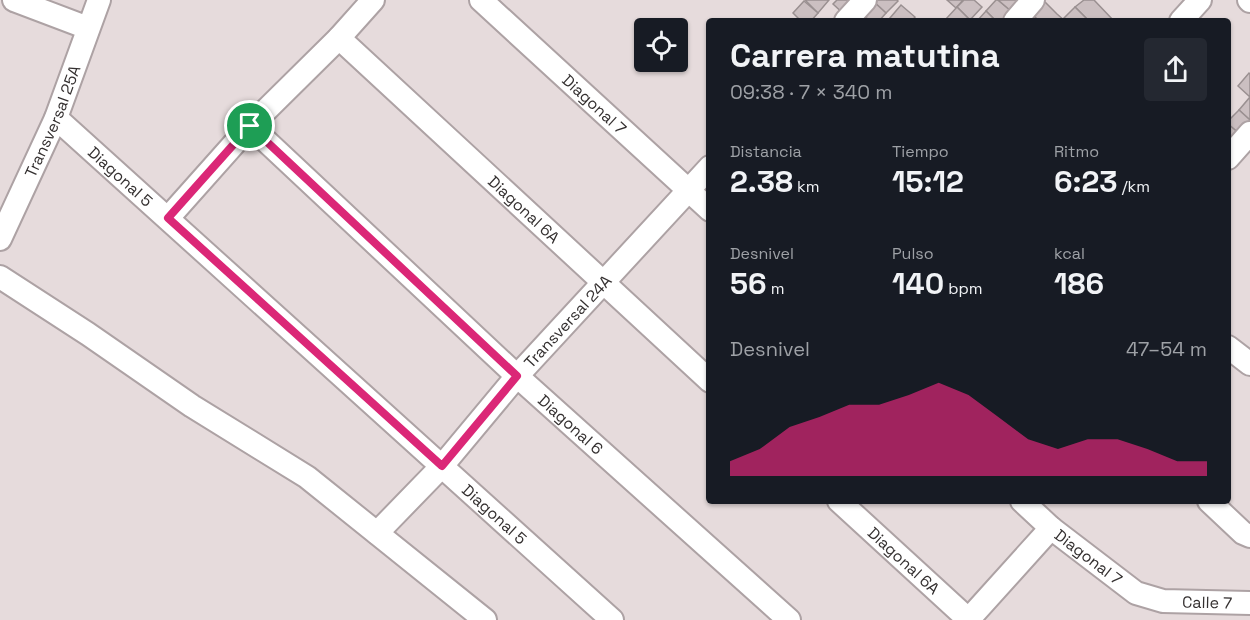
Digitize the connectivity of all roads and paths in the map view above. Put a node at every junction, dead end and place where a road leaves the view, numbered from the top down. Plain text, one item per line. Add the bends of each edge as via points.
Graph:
1 (14, 0) edge
2 (99, 0) edge
3 (373, 0) edge
4 (481, 0) edge
5 (865, 0) edge
6 (1033, 0) edge
7 (1200, 0) edge
8 (850, 18) edge
9 (1018, 18) edge
10 (1184, 18) edge
11 (88, 28) junction
12 (339, 38) junction
13 (56, 118) junction
14 (250, 126) junction
15 (1250, 133) edge
16 (1231, 155) edge
17 (706, 171) edge
18 (688, 189) junction
19 (706, 206) edge
20 (168, 218) junction
21 (0, 239) edge
22 (0, 277) edge
23 (603, 283) junction
24 (1231, 349) edge
25 (1250, 364) edge
26 (517, 376) junction
27 (706, 377) edge
28 (442, 466) junction
29 (842, 504) edge
30 (1025, 504) edge
31 (1212, 504) edge
32 (1051, 528) junction
33 (377, 533) junction
34 (1250, 536) edge
35 (1163, 601) joint
36 (1250, 603) edge
37 (485, 620) edge
38 (612, 620) edge
39 (789, 620) edge
40 (968, 620) edge

1 - 11 street
2 - 11 street, Transversal 25A
3 - 12 street
4 - 18 street, Diagonal 7
5 - 8 street
6 - 9 street
7 - 10 street
11 - 13 street, Transversal 25A
12 - 14 street
12 - 23 street, Diagonal 6A
13 - 20 street, Diagonal 5
13 - 21 street, Transversal 25A
14 - 20 street
14 - 26 street, Diagonal 6
15 - 16 street
17 - 18 street, Transversal 24A
18 - 19 street, Diagonal 7
18 - 23 street, Transversal 24A
20 - 28 street, Diagonal 5
22 - 33 street via 192,406 307,477
23 - 26 street, Transversal 24A
23 - 27 street, Diagonal 6A
24 - 25 street
26 - 28 street, Transversal 24A
26 - 39 street, Diagonal 6
28 - 33 street, Transversal 24A
28 - 38 street, Diagonal 5
29 - 40 street, Diagonal 6A
30 - 32 street, Diagonal 7
31 - 34 street
32 - 35 street, Diagonal 7 via 1136,592
32 - 40 street
33 - 37 street
35 - 36 street, Calle 7

